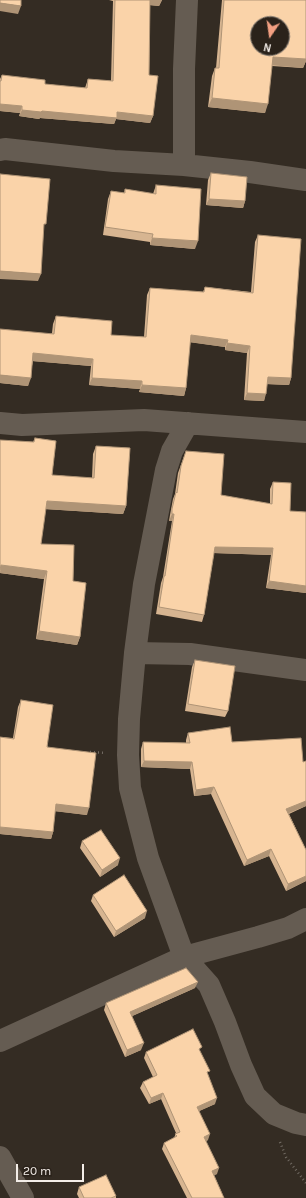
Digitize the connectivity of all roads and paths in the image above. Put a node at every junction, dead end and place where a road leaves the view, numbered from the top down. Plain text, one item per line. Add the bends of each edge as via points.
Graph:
1 (187, 0) edge
2 (0, 150) edge
3 (184, 165) junction
4 (306, 180) edge
5 (0, 423) edge
6 (188, 423) junction
7 (306, 432) edge
8 (135, 653) junction
9 (306, 670) edge
10 (83, 752) edge
11 (128, 755) junction
12 (306, 919) edge
13 (184, 957) junction
14 (0, 1041) edge
15 (274, 1114) junction
16 (306, 1125) edge
17 (0, 1156) edge
18 (306, 1183) edge
19 (24, 1198) edge

1 - 3 street
2 - 3 street
3 - 4 street
5 - 6 street via 22,425 144,420
6 - 7 street
6 - 8 street via 172,451 166,470 144,584
8 - 9 street via 190,654
8 - 11 street
10 - 11 path
11 - 13 street via 130,788 148,858
12 - 13 street via 288,928
13 - 14 street
13 - 15 street via 209,985 255,1096
15 - 16 street
15 - 18 path via 286,1157
17 - 19 street

